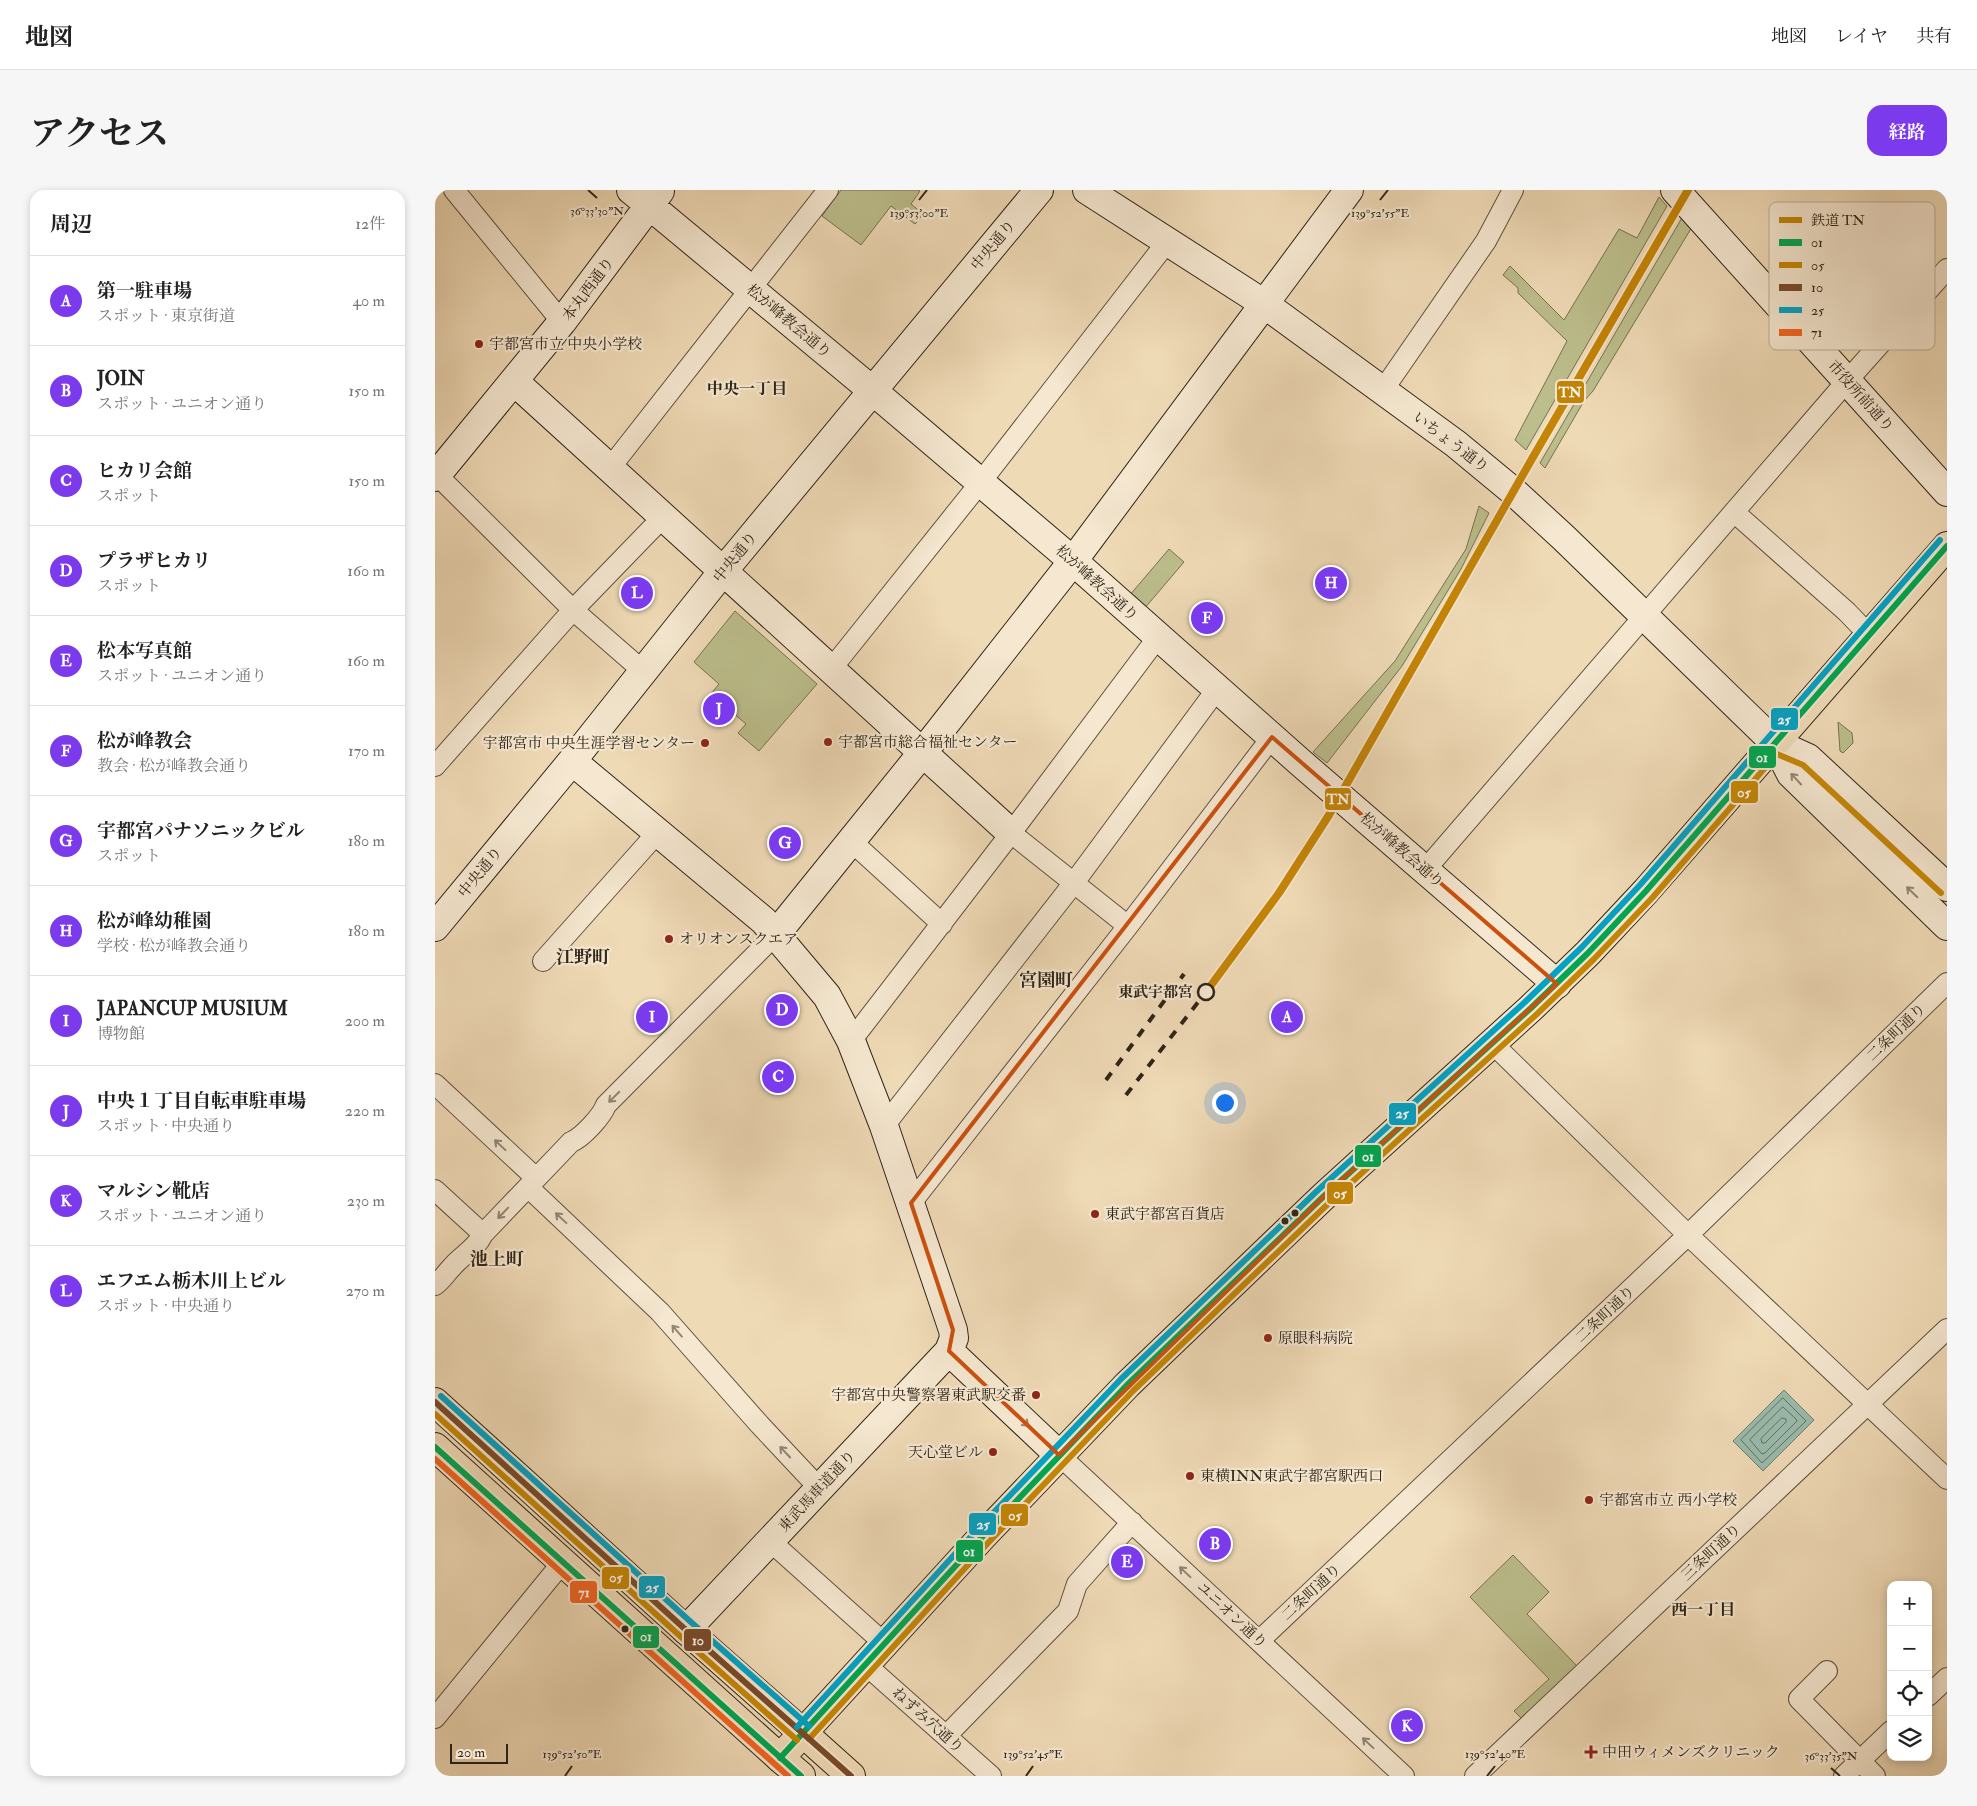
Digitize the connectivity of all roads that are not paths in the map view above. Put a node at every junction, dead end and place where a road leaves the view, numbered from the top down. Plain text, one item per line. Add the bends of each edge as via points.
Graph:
1 (453, 190) edge
2 (828, 190) edge
3 (1039, 190) edge
4 (1087, 190) edge
5 (1349, 190) edge
6 (1513, 190) edge
7 (1675, 190) edge
8 (647, 195) edge
9 (1167, 242) junction
10 (1947, 269) edge
11 (1935, 282) edge
12 (751, 289) junction
13 (1769, 294) edge
14 (1263, 303) junction
15 (562, 322) junction
16 (1819, 350) edge
17 (1875, 350) edge
18 (1847, 381) junction
19 (515, 382) junction
20 (1383, 390) junction
21 (873, 391) junction
22 (610, 468) junction
23 (436, 476) edge
24 (980, 483) junction
25 (1947, 492) edge
26 (1734, 512) junction
27 (664, 516) junction
28 (1947, 546) edge
29 (1073, 561) junction
30 (724, 570) junction
31 (573, 610) junction
32 (1645, 615) junction
33 (1869, 635) junction
34 (1158, 637) junction
35 (832, 668) junction
36 (643, 671) junction
37 (1217, 689) junction
38 (1271, 737) junction
39 (1775, 743) junction
40 (923, 752) junction
41 (572, 761) junction
42 (435, 766) edge
43 (659, 832) junction
44 (1011, 833) junction
45 (851, 841) junction
46 (1425, 870) junction
47 (1073, 884) junction
48 (1947, 887) edge
49 (942, 924) junction
50 (1128, 926) junction
51 (1947, 926) edge
52 (435, 927) edge
53 (776, 934) junction
54 (543, 961) dead end
55 (1947, 983) edge
56 (1557, 984) junction
57 (851, 1041) junction
58 (1492, 1043) junction
59 (435, 1084) edge
60 (884, 1126) junction
61 (532, 1182) junction
62 (435, 1190) edge
63 (911, 1203) junction
64 (483, 1234) junction
65 (1688, 1235) junction
66 (435, 1285) edge
67 (1947, 1329) edge
68 (949, 1351) junction
69 (435, 1402) edge
70 (1867, 1404) junction
71 (435, 1447) edge
72 (1059, 1455) junction
73 (1947, 1479) edge
74 (819, 1488) junction
75 (1132, 1522) junction
76 (770, 1541) junction
77 (562, 1563) junction
78 (685, 1630) junction
79 (1259, 1641) junction
80 (885, 1644) junction
81 (866, 1665) junction
82 (1827, 1671) dead end
83 (1947, 1678) edge
84 (1932, 1692) edge
85 (435, 1718) edge
86 (803, 1733) junction
87 (1887, 1735) edge
88 (946, 1736) junction
89 (781, 1758) junction
90 (1859, 1761) junction
91 (801, 1776) edge
92 (851, 1776) edge
93 (991, 1776) edge
94 (1404, 1776) edge
95 (1475, 1776) edge
96 (1844, 1776) edge
97 (1875, 1776) edge

1 - 15 street
2 - 12 street
3 - 21 street, 中央通り
4 - 9 street, いちょう通り
5 - 14 street
6 - 20 street via 1486,241
7 - 13 street, 市役所前通り
8 - 12 street, 松が峰教会通り
8 - 15 street, 本丸西通り
9 - 14 street, いちょう通り
9 - 24 street
10 - 11 street
12 - 21 street, 松が峰教会通り
12 - 22 street
14 - 20 street, いちょう通り
14 - 29 street
15 - 19 street, 本丸西通り
16 - 18 street, 市役所前通り
17 - 18 street
18 - 25 street, 市役所前通り
18 - 26 street
19 - 22 street
19 - 23 street, 本丸西通り
20 - 32 street, いちょう通り via 1514,492
21 - 24 street, 松が峰教会通り
21 - 30 street, 中央通り
22 - 27 street
23 - 31 street
24 - 29 street, 松が峰教会通り
24 - 35 street
26 - 32 street
26 - 33 street
27 - 30 street
27 - 31 street
28 - 33 main road
29 - 34 street, 松が峰教会通り
29 - 40 street
30 - 35 street
30 - 36 street, 中央通り
31 - 36 street
31 - 42 street
32 - 39 street, いちょう通り
32 - 46 street
33 - 39 main road
34 - 37 street, 松が峰教会通り
34 - 44 street
35 - 40 street
36 - 41 street, 中央通り
37 - 38 street, 松が峰教会通り
37 - 47 street
38 - 46 street, 松が峰教会通り
38 - 50 street
39 - 48 street via 1808,758
51 -> 39 street via 1791,774
39 - 56 main road via 1639,898
40 - 44 street
40 - 45 street
41 - 43 street
41 - 52 street, 中央通り
43 - 53 street via 718,880
43 - 54 street
44 - 47 street
44 - 49 street
45 - 49 street
45 - 53 street
46 - 56 street, 松が峰教会通り
47 - 50 street
47 - 60 street
49 - 57 street
50 - 63 street
53 - 57 street via 827,996
53 -> 61 street via 606,1105 577,1140 571,1142
55 - 65 street, 二条町通り
56 - 58 main road
57 - 60 street
58 - 65 street
58 - 72 main road via 1251,1265
61 -> 59 street
60 - 63 street
61 -> 64 street
74 -> 61 street via 660,1312
62 - 64 street
63 - 68 street via 953,1330
64 - 66 street via 480,1241
65 - 70 street
65 - 79 street, 二条町通り
67 - 70 street, 三条町通り
68 -> 72 street
68 - 74 street, 東武馬車道通り
69 - 78 main road
70 - 73 street
70 - 95 street, 三条町通り
71 - 77 main road
72 - 75 street, ユニオン通り
72 - 80 main road
74 - 76 street, 東武馬車道通り
79 -> 75 street, ユニオン通り
75 - 88 street via 1077,1584 1068,1611
76 - 78 street, 東武馬車道通り
76 - 80 street
77 - 85 street
77 - 89 main road
78 - 86 main road
94 -> 79 street, ユニオン通り
80 - 81 main road
81 - 86 main road
81 - 88 street, ねずみ穴通り
82 - 90 street via 1799,1700
83 - 84 street
86 - 89 main road
86 - 92 main road
87 - 90 street
88 - 93 street, ねずみ穴通り
89 - 91 main road
90 - 96 street
90 - 97 street

